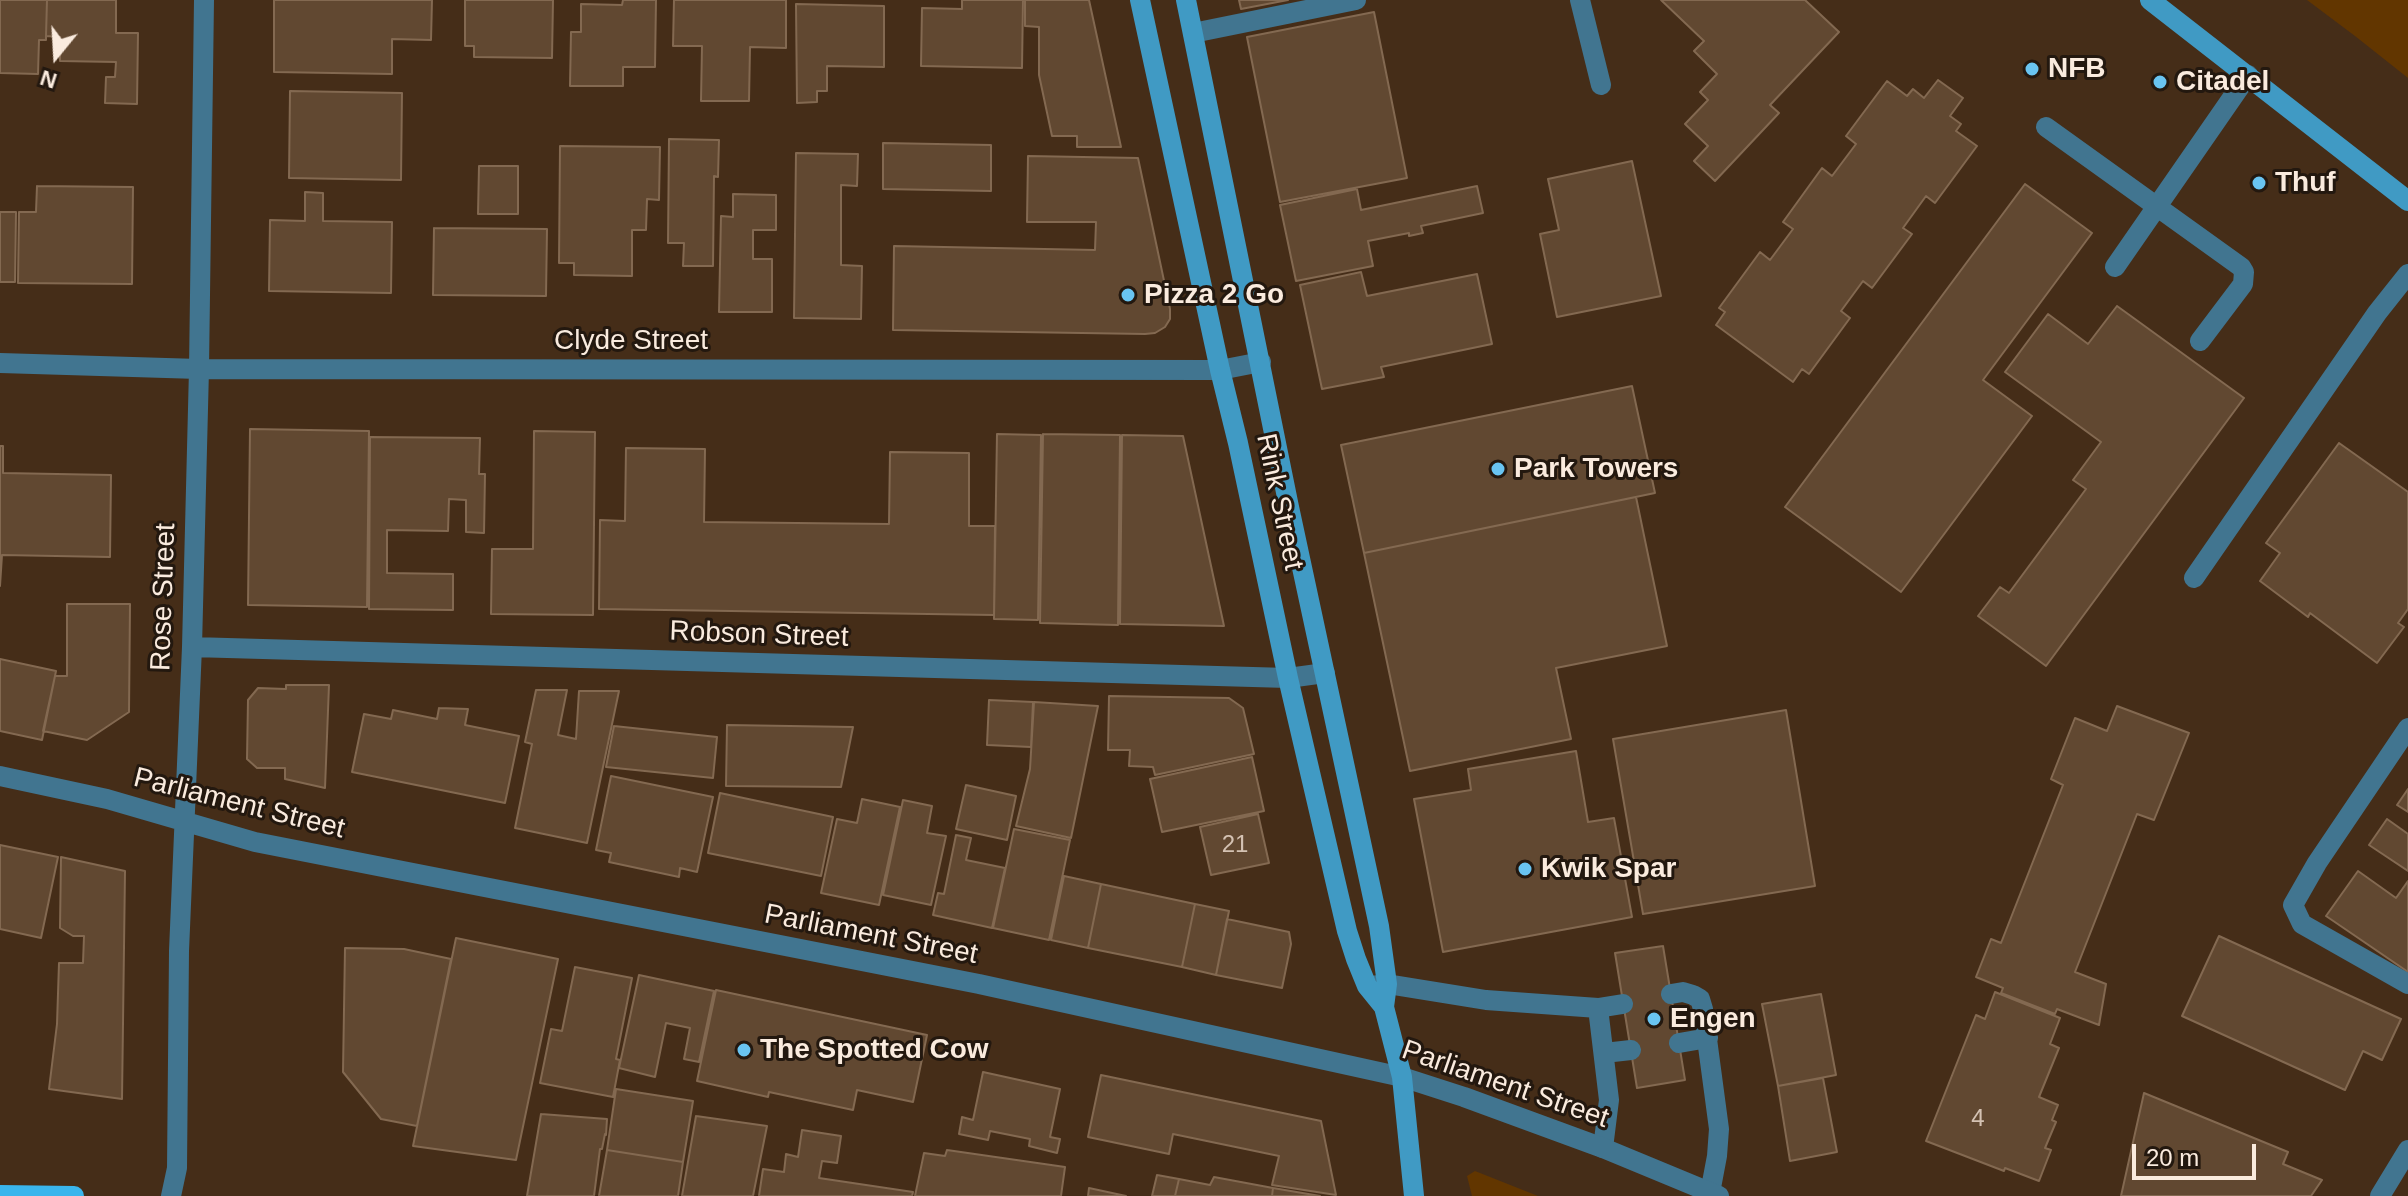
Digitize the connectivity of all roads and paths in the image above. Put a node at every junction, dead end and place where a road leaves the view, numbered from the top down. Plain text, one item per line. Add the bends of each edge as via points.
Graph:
1 (204, 0) edge
2 (1140, 0) edge
3 (1186, 0) edge
4 (1356, 0) edge
5 (1580, 0) edge
6 (2150, 0) edge
7 (1193, 33) junction
8 (2248, 75) junction
9 (1601, 85) dead end
10 (2046, 127) dead end
11 (2408, 201) edge
12 (2156, 206) junction
13 (2115, 267) dead end
14 (2408, 274) edge
15 (2200, 341) dead end
16 (1261, 362) junction
17 (0, 363) edge
18 (199, 369) junction
19 (1220, 370) junction
20 (2194, 578) dead end
21 (192, 647) junction
22 (1325, 673) junction
23 (1288, 678) junction
24 (2408, 728) edge
25 (0, 776) edge
26 (183, 820) junction
27 (2408, 984) edge
28 (1377, 985) junction
29 (1671, 994) dead end
30 (1623, 1004) dead end
31 (1598, 1008) junction
32 (1708, 1038) junction
33 (1679, 1043) dead end
34 (1631, 1050) dead end
35 (1604, 1053) junction
36 (1402, 1077) junction
37 (1603, 1148) junction
38 (2408, 1150) edge
39 (1714, 1194) edge
40 (0, 1195) edge
41 (74, 1196) edge
42 (171, 1196) edge
43 (1414, 1196) edge
44 (2380, 1196) edge

1 - 18 street, Rose Street
2 - 19 street, Rink Street
3 - 7 street, Rink Street
4 - 7 street
5 - 9 street
6 - 8 street
7 - 16 street, Rink Street
8 - 11 street
8 - 12 street
10 - 12 street
12 - 13 street
12 - 15 street via 2244,272 2243,284
14 - 20 street
16 - 19 street, Clyde Street
16 - 22 street, Rink Street
17 - 18 street, Clyde Street
18 - 19 street, Clyde Street
18 - 21 street, Rose Street
19 - 23 street, Rink Street
21 - 23 street, Robson Street
21 - 26 street, Rose Street
22 - 23 street, Robson Street
22 - 28 street, Rink Street via 1379,926
23 - 28 street, Rink Street via 1347,931
24 - 27 street via 2293,905 2302,924
25 - 26 street, Parliament Street
26 - 36 street, Parliament Street via 255,842 979,984
26 - 42 street, Rose Street via 177,1168
28 - 31 street
28 - 36 street, Rink Street
29 - 32 street via 1683,992 1700,999
30 - 31 street
31 - 35 street
32 - 33 street
32 - 39 street via 1719,1129
34 - 35 street
35 - 37 street via 1608,1122
36 - 37 street, Parliament Street
36 - 43 street, Rink Street
37 - 39 street, Parliament Street
38 - 44 street
40 - 41 main road

